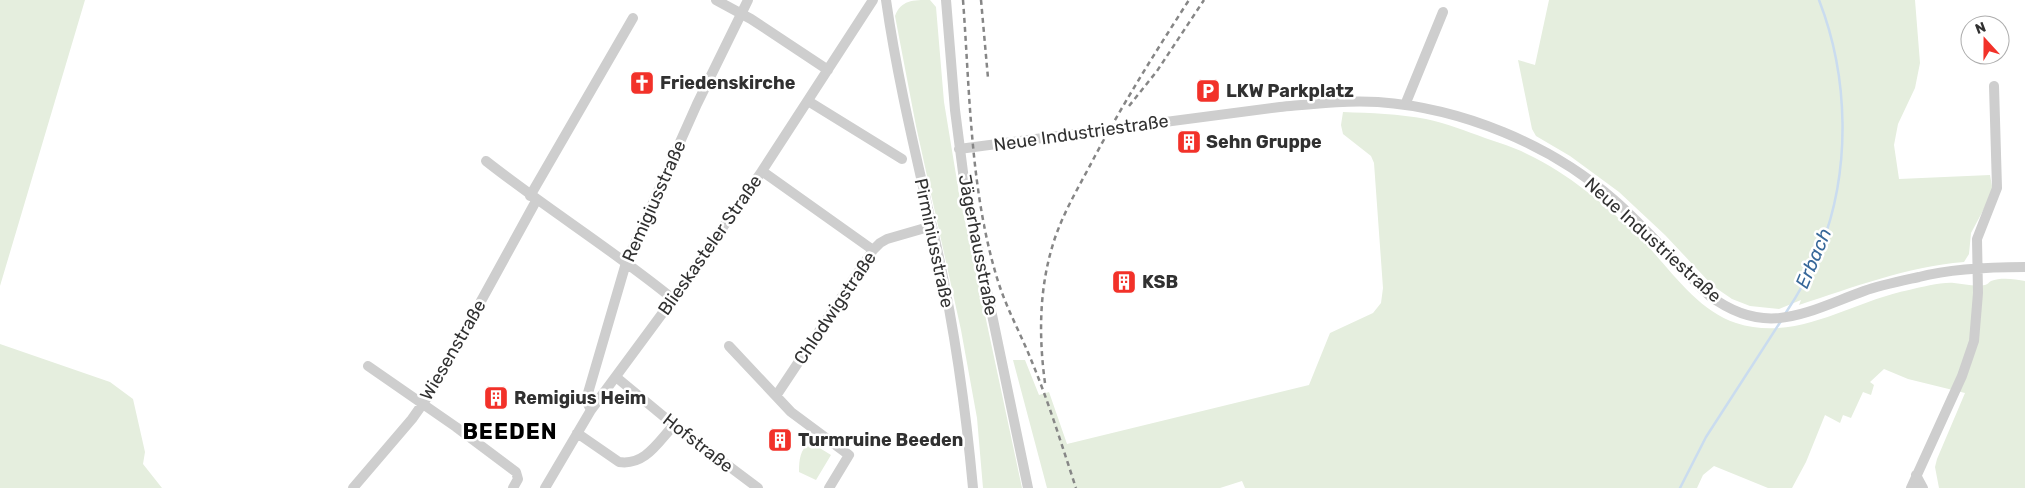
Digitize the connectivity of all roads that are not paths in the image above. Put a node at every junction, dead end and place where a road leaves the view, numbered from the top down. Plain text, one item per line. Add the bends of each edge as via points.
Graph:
1 (716, 0) edge
2 (748, 0) edge
3 (872, 0) edge
4 (886, 0) edge
5 (946, 0) edge
6 (1443, 12) dead end
7 (742, 13) junction
8 (634, 18) dead end
9 (828, 70) junction
10 (1994, 86) dead end
11 (808, 101) junction
12 (1405, 105) junction
13 (959, 149) junction
14 (902, 159) dead end
15 (486, 161) dead end
16 (762, 171) junction
17 (533, 198) junction
18 (932, 226) junction
19 (873, 250) junction
20 (626, 263) junction
21 (2025, 267) edge
22 (1977, 269) junction
23 (672, 299) junction
24 (729, 346) dead end
25 (368, 366) dead end
26 (616, 377) junction
27 (776, 396) junction
28 (424, 404) junction
29 (591, 410) junction
30 (674, 425) junction
31 (576, 434) junction
32 (1916, 475) junction
33 (754, 487) edge
34 (353, 488) edge
35 (513, 488) edge
36 (545, 488) edge
37 (829, 488) edge
38 (972, 488) edge
39 (1028, 488) edge
40 (1911, 488) edge
41 (1923, 488) edge

1 - 7 street
2 - 7 street, Remigiusstraße
3 - 9 street, Blieskasteler Straße
4 - 18 street, Pirminiusstraße via 912,144
5 - 13 street, Jägerhausstraße
6 - 12 street
7 - 9 street
7 - 20 street, Remigiusstraße via 697,104
8 - 17 street, Wiesenstraße
9 - 11 street, Blieskasteler Straße
10 - 22 street via 1997,188 1977,239
11 - 14 street
11 - 16 street, Blieskasteler Straße
12 - 13 street, Neue Industriestraße via 1345,102 1280,107
12 - 22 street, Neue Industriestraße via 1487,126 1558,160 1612,198 1721,304 1745,315 1793,317 1865,291 1922,276
13 - 39 street, Jägerhausstraße
15 - 17 street
16 - 19 street
16 - 23 street, Blieskasteler Straße
17 - 20 street
17 - 28 street, Wiesenstraße
18 - 19 street, Chlodwigstraße via 887,240
18 - 38 street, Pirminiusstraße via 956,354
19 - 27 street, Chlodwigstraße
20 - 23 street
20 - 29 street, Remigiusstraße via 588,393 587,402
21 - 22 street, Neue Industriestraße
22 - 32 street via 1977,320 1968,360
23 - 26 street, Blieskasteler Straße
24 - 27 street
25 - 28 street
26 - 29 street, Blieskasteler Straße
26 - 30 street, Hofstraße
27 - 37 street via 804,423 849,455
28 - 34 street, Wiesenstraße
28 - 35 street via 516,472 518,479
29 - 31 street, Blieskasteler Straße
30 - 31 street via 644,457 626,463 619,462
30 - 33 street, Hofstraße
31 - 36 street, Blieskasteler Straße
32 - 40 street
32 - 41 street

